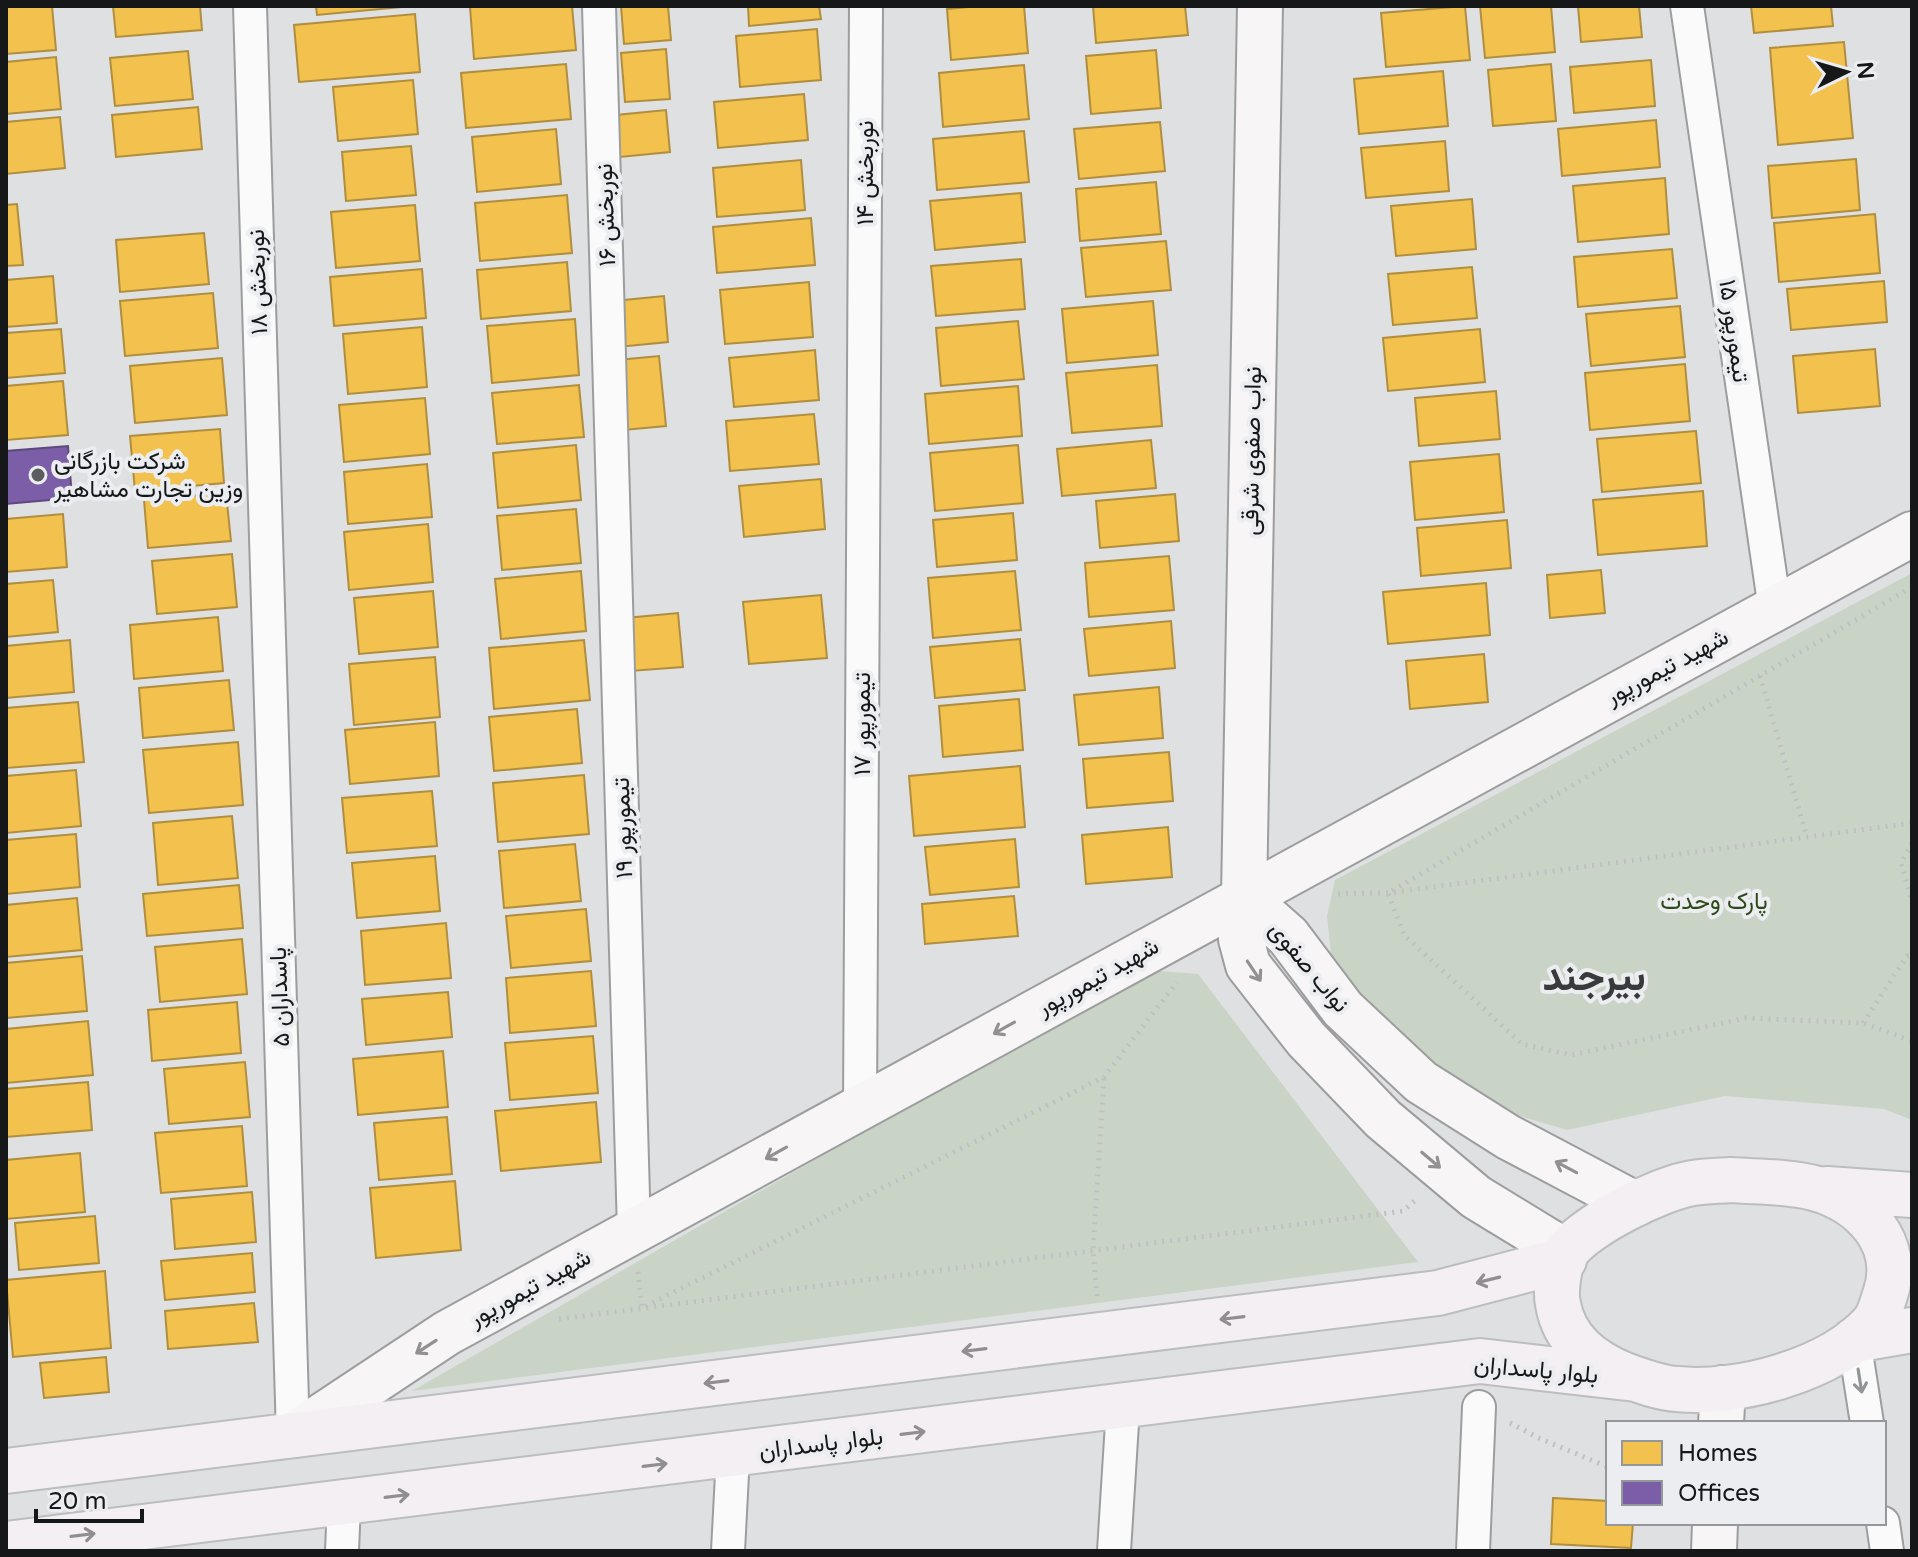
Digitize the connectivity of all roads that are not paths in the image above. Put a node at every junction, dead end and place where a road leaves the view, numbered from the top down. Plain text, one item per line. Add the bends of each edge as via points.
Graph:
1 (250, 6) edge
2 (599, 6) edge
3 (866, 6) edge
4 (1260, 6) edge
5 (1687, 6) edge
6 (864, 340) joint
7 (613, 424) joint
8 (1912, 534) edge
9 (266, 558) joint
10 (1775, 609) junction
11 (1244, 897) junction
12 (860, 1107) junction
13 (1816, 1188) junction
14 (1912, 1195) edge
15 (1635, 1204) junction
16 (634, 1231) junction
17 (1565, 1256) junction
18 (1912, 1330) edge
19 (1854, 1340) junction
20 (1636, 1379) junction
21 (1722, 1405) edge
22 (1123, 1407) junction
23 (1479, 1407) road end
24 (1867, 1421) edge
25 (293, 1435) junction
26 (733, 1455) junction
27 (6, 1471) edge
28 (344, 1503) junction
29 (1715, 1525) edge
30 (1883, 1525) edge
31 (6, 1544) edge
32 (342, 1551) edge
33 (728, 1551) edge
34 (1114, 1551) edge
35 (1473, 1551) edge
36 (1714, 1551) edge
37 (1887, 1551) edge

1 - 9 street, نوربخش ۱۸
2 - 7 street, نوربخش ۱۶
3 - 6 street, نوربخش ۱۴
4 - 11 street, نواب صفوی شرقی
5 - 10 street, تیمورپور ۱۵
6 - 12 street, تیمورپور ۱۷
7 - 16 street, تیمورپور ۱۹
8 - 10 street, شهید تیمورپور
9 - 25 street, پاسداران ۵
10 - 11 street, شهید تیمورپور
11 -> 12 street, شهید تیمورپور
15 -> 11 street, نواب صفوی via 1508,1137 1421,1082 1343,1009 1288,936
11 -> 17 street, نواب صفوی via 1241,939 1248,965 1306,1039 1383,1119 1446,1172
12 -> 16 street, شهید تیمورپور
13 - 14 main road
13 - 15 main road via 1730,1180 1693,1183
13 - 19 main road via 1874,1222 1889,1255 1890,1280 1876,1320
15 - 17 main road via 1598,1226
16 -> 25 street, شهید تیمورپور via 447,1333
17 - 20 main road via 1555,1291 1561,1323 1603,1367
17 -> 25 main road via 1438,1293
18 - 19 main road
19 - 21 main road
19 -> 24 street
20 - 21 main road
20 - 22 main road, بلوار پاسداران via 1480,1361
26 -> 22 main road, بلوار پاسداران
22 - 34 street
23 - 35 street
25 - 27 main road
28 -> 26 main road, بلوار پاسداران
26 - 33 street
31 -> 28 main road, بلوار پاسداران
28 - 32 street
29 - 36 street
30 - 37 street

